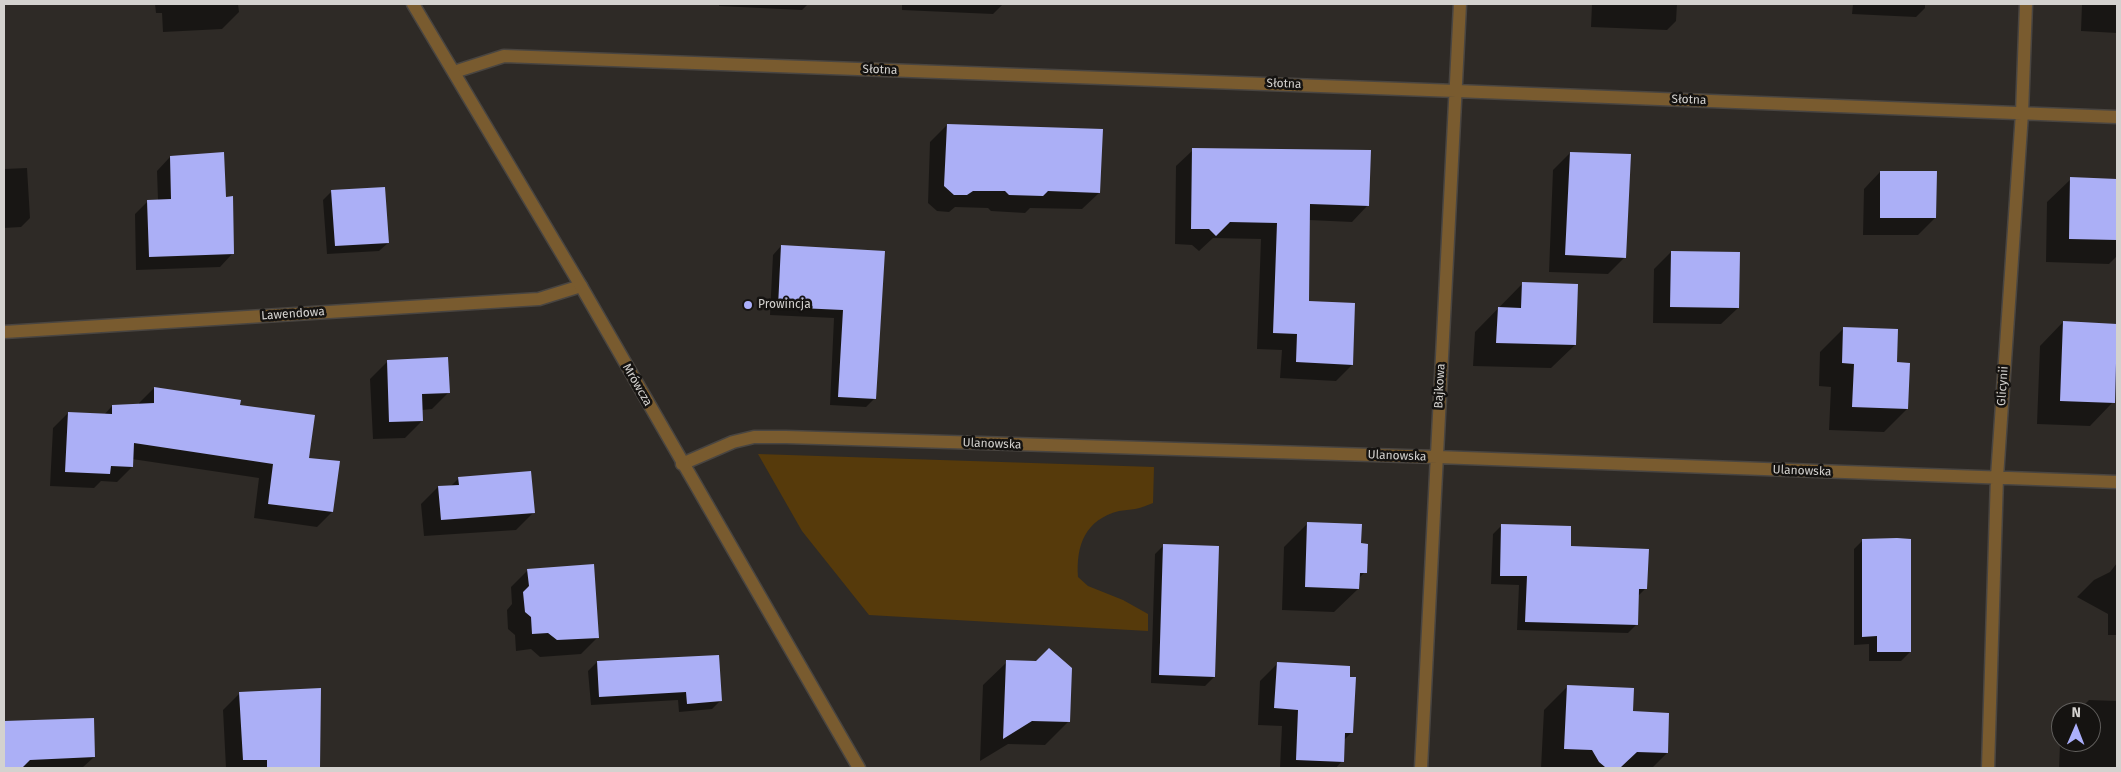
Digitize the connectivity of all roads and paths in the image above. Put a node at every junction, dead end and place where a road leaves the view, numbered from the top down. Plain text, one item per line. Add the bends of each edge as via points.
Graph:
1 (413, 4) edge
2 (1460, 4) edge
3 (2026, 4) edge
4 (454, 72) junction
5 (1456, 91) junction
6 (2022, 114) junction
7 (2117, 117) edge
8 (581, 286) junction
9 (4, 332) edge
10 (1436, 458) junction
11 (682, 464) junction
12 (1997, 478) junction
13 (2117, 482) edge
14 (859, 768) edge
15 (1421, 768) edge
16 (1988, 768) edge

1 - 4 street, Mrówcza
2 - 5 street, Bajkowa
3 - 6 street, Glicynii
4 - 5 street, Słotna via 504,56
4 - 8 street, Mrówcza
5 - 6 street, Słotna
5 - 10 street, Bajkowa
6 - 7 street, Słotna
6 - 12 street, Glicynii
8 - 9 street, Lawendowa via 539,299
8 - 11 street, Mrówcza
10 - 11 street, Ulanowska via 754,437 733,442
10 - 12 street, Ulanowska
10 - 15 street, Bajkowa
11 - 14 street, Mrówcza
12 - 13 street, Ulanowska
12 - 16 street, Glicynii

